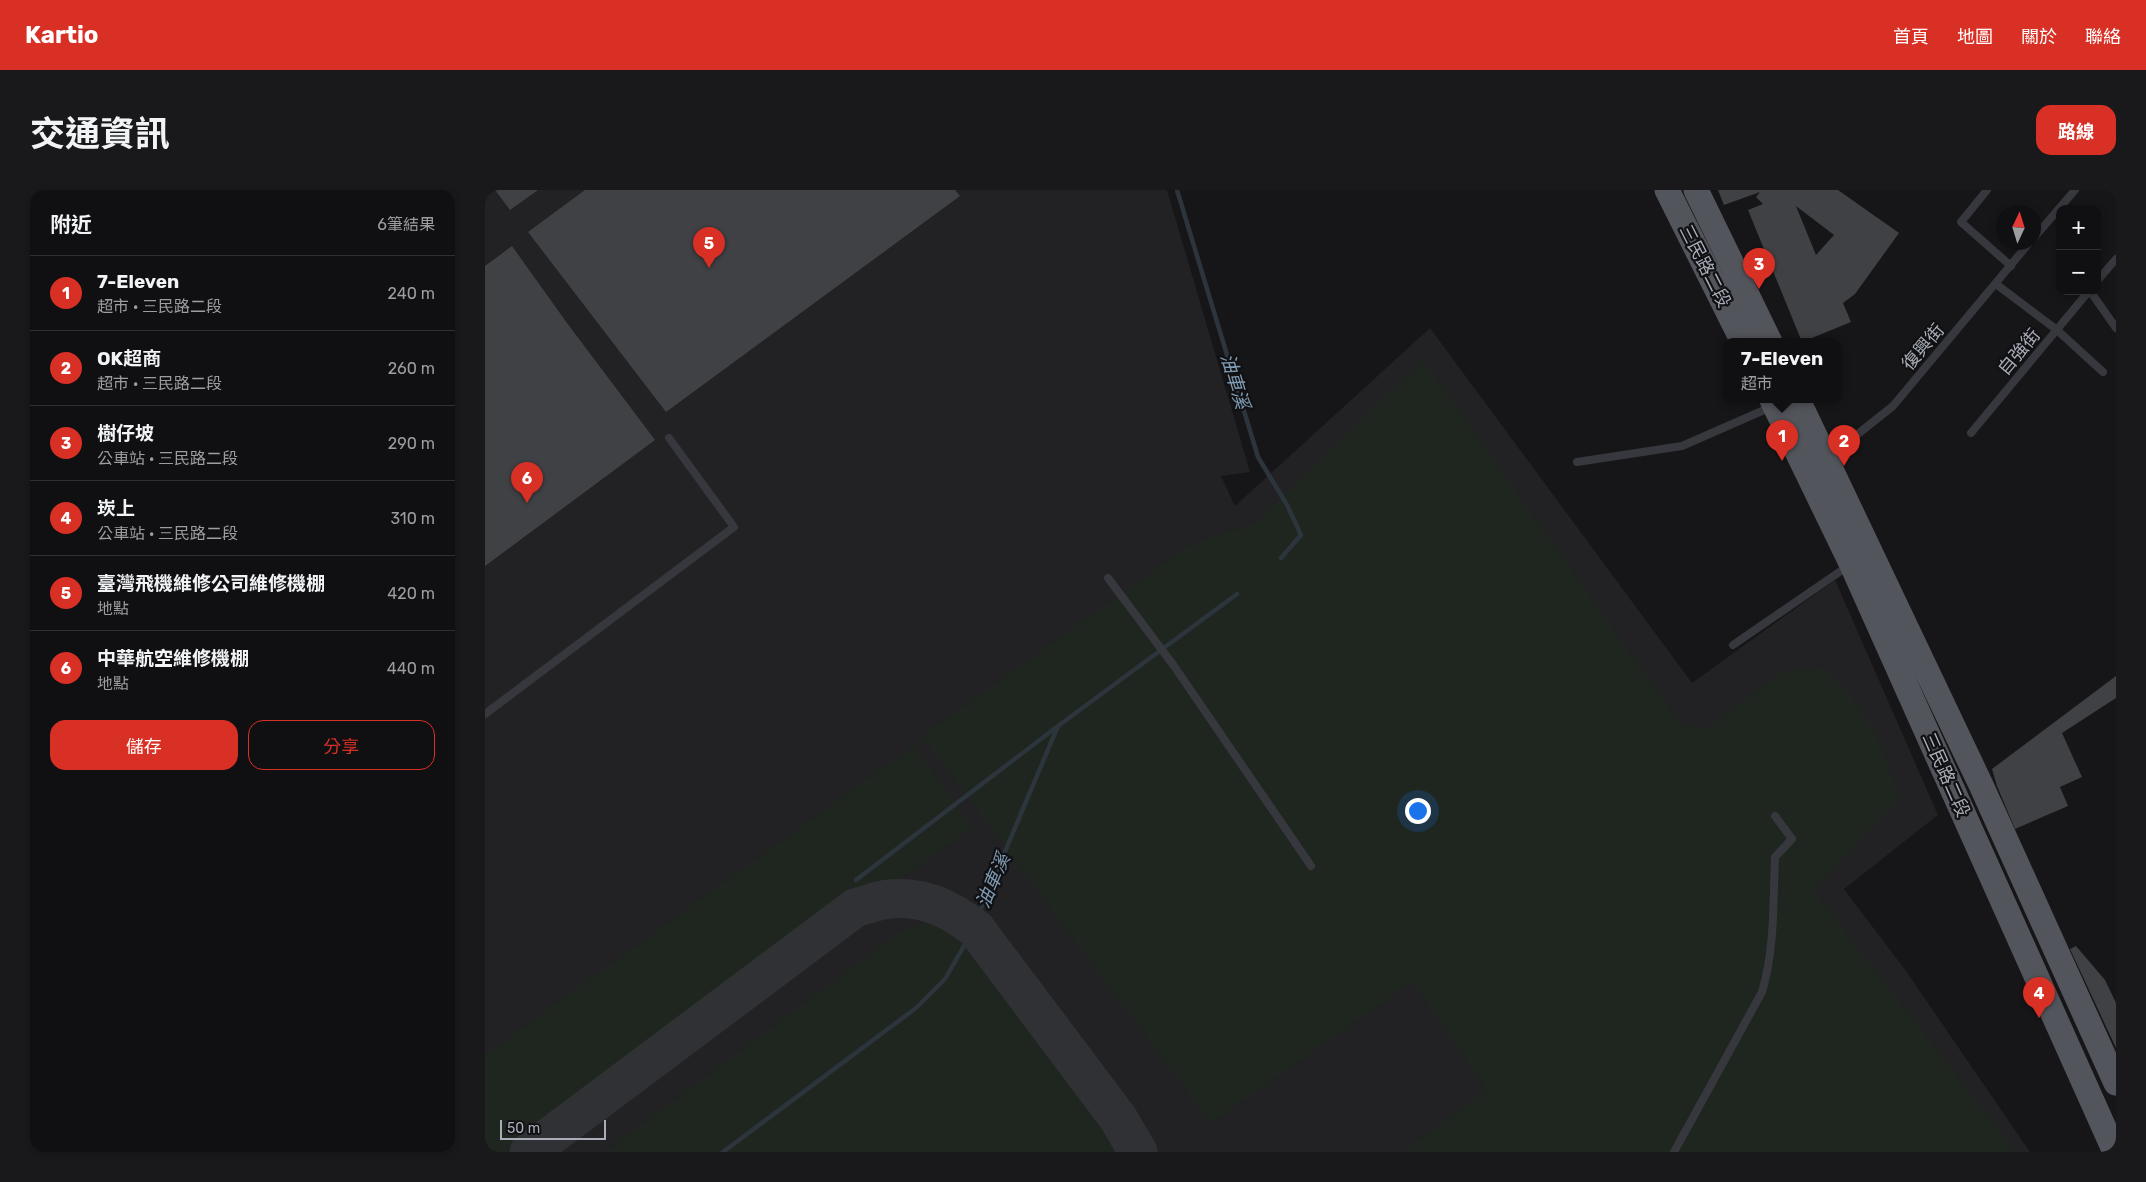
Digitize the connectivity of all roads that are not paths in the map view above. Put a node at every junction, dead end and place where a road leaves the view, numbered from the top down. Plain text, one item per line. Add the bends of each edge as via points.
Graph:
1 (1667, 190) edge
2 (1696, 190) edge
3 (1987, 190) edge
4 (2075, 190) edge
5 (2041, 230) edge
6 (2024, 250) edge
7 (2116, 259) edge
8 (2011, 266) junction
9 (2101, 276) edge
10 (1996, 284) junction
11 (2087, 295) edge
12 (2093, 295) edge
13 (2116, 328) edge
14 (2057, 330) junction
15 (1741, 338) edge
16 (1768, 338) edge
17 (2103, 372) dead end
18 (1780, 403) edge
19 (1782, 403) edge
20 (1783, 403) edge
21 (1971, 433) dead end
22 (669, 438) dead end
23 (1827, 459) junction
24 (1577, 462) dead end
25 (1851, 563) junction
26 (1108, 578) dead end
27 (1733, 645) dead end
28 (485, 714) edge
29 (1775, 816) dead end
30 (1311, 866) dead end
31 (2116, 1084) edge
32 (1674, 1152) edge
33 (2115, 1152) edge

1 - 15 main road, 三民路二段
2 - 16 main road, 三民路二段
3 - 8 lane via 1961,222
4 - 5 lane
6 - 8 lane, 復興街
7 - 9 lane
8 - 10 lane, 復興街
10 - 14 lane
10 - 23 lane, 復興街 via 1893,406
11 - 14 lane, 自強街
12 - 13 lane
14 - 17 lane
14 - 21 lane, 自強街
18 - 24 lane via 1682,446
19 - 25 main road, 三民路二段
20 - 23 main road, 三民路二段
22 - 28 lane via 734,527
23 - 31 main road, 三民路二段 via 1981,785
25 - 27 lane
25 - 33 main road, 三民路二段
26 - 30 lane via 1174,666
29 - 32 lane via 1792,839 1775,857 1770,953 1762,992

